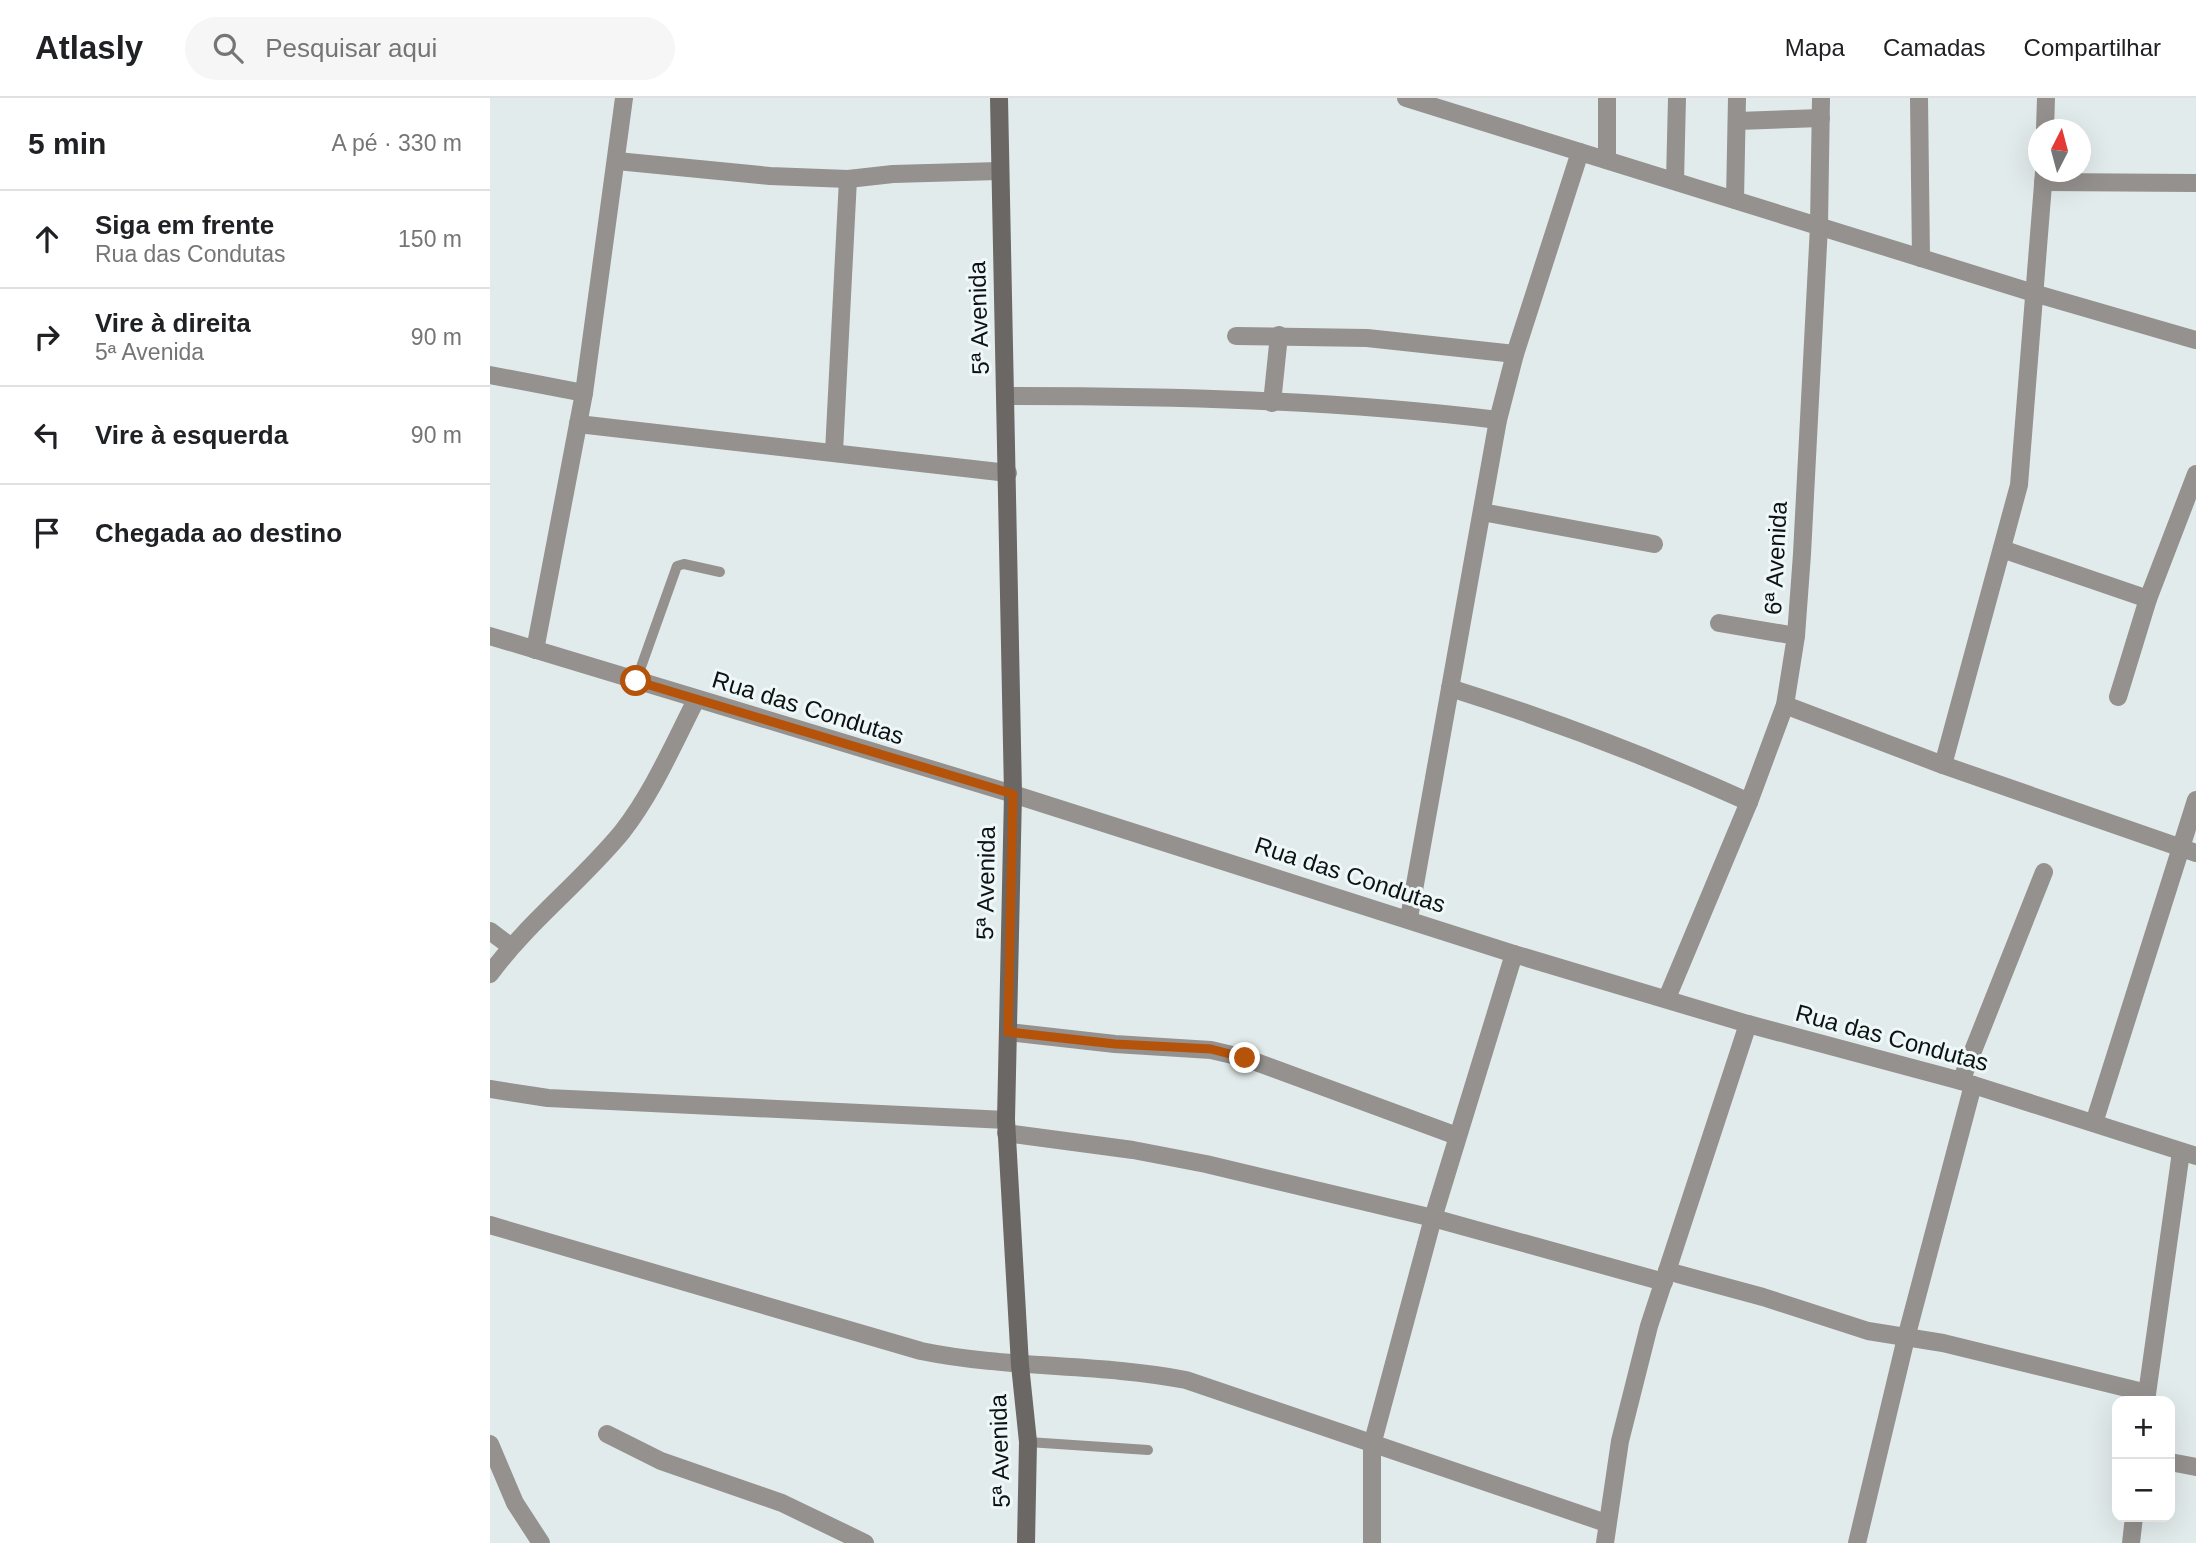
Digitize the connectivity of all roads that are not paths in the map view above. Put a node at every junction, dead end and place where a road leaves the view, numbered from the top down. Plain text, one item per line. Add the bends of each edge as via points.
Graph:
1 (624, 98) edge
2 (999, 98) edge
3 (1406, 98) edge
4 (1606, 98) edge
5 (1677, 98) edge
6 (1737, 98) edge
7 (1821, 98) edge
8 (1919, 98) edge
9 (2046, 98) edge
10 (1821, 118) junction
11 (2045, 119) edge
12 (1737, 121) junction
13 (1580, 152) junction
14 (1607, 160) junction
15 (617, 161) junction
16 (999, 171) junction
17 (848, 179) junction
18 (2091, 179) edge
19 (1675, 181) junction
20 (2044, 182) edge
21 (2196, 183) edge
22 (1735, 200) junction
23 (1819, 226) junction
24 (1922, 258) junction
25 (2037, 294) junction
26 (1279, 335) junction
27 (1236, 336) dead end
28 (2196, 340) edge
29 (1516, 354) junction
30 (490, 374) edge
31 (584, 393) junction
32 (1006, 396) junction
33 (1272, 403) junction
34 (1498, 420) junction
35 (578, 424) junction
36 (834, 452) junction
37 (1008, 473) junction
38 (2196, 474) edge
39 (1482, 512) junction
40 (1654, 544) dead end
41 (2002, 549) junction
42 (720, 572) dead end
43 (2148, 599) junction
44 (1719, 623) dead end
45 (490, 636) edge
46 (1796, 636) junction
47 (536, 650) junction
48 (636, 681) junction
49 (1450, 688) junction
50 (2118, 697) dead end
51 (696, 700) junction
52 (1785, 705) junction
53 (1944, 765) junction
54 (1013, 794) junction
55 (2196, 800) edge
56 (1749, 802) junction
57 (2188, 850) edge
58 (2044, 872) dead end
59 (1409, 918) junction
60 (490, 931) edge
61 (510, 946) junction
62 (1514, 954) junction
63 (490, 974) edge
64 (1667, 998) junction
65 (1748, 1024) junction
66 (1008, 1032) junction
67 (1967, 1083) junction
68 (490, 1089) edge
69 (2094, 1124) junction
70 (1006, 1127) junction
71 (1457, 1136) junction
72 (2189, 1154) edge
73 (1433, 1218) junction
74 (490, 1224) edge
75 (1665, 1277) junction
76 (1906, 1338) junction
77 (1020, 1365) junction
78 (2143, 1396) edge
79 (2147, 1396) edge
80 (607, 1434) dead end
81 (1028, 1443) junction
82 (490, 1444) edge
83 (1372, 1444) junction
84 (1148, 1450) dead end
85 (2175, 1463) edge
86 (2196, 1467) edge
87 (2133, 1522) edge
88 (1606, 1523) junction
89 (541, 1543) edge
90 (866, 1543) edge
91 (1026, 1543) edge
92 (1372, 1543) edge
93 (1605, 1543) edge
94 (1857, 1543) edge
95 (2131, 1543) edge

1 - 15 street
2 - 16 street, 5ª Avenida
3 - 13 street
4 - 14 street
5 - 19 street
6 - 12 street
7 - 10 street, 6ª Avenida
8 - 24 street
9 - 11 street
10 - 12 street
10 - 23 street, 6ª Avenida
12 - 22 street
13 - 14 street
13 - 29 street
14 - 19 street
15 - 17 street
15 - 31 street
16 - 17 street
16 - 32 street, 5ª Avenida
17 - 36 street
18 - 21 street
19 - 22 street
20 - 25 street
22 - 23 street
23 - 24 street
23 - 46 street, 6ª Avenida
24 - 25 street
25 - 28 street
25 - 41 street via 2020,485
26 - 27 street
26 - 29 street via 1367,338
26 - 33 street
29 - 34 street
30 - 31 street
31 - 35 street
32 - 33 street
32 - 37 street, 5ª Avenida
33 - 34 street
34 - 39 street
35 - 36 street
35 - 47 street
36 - 37 street
37 - 54 street, 5ª Avenida
38 - 43 street
39 - 40 street
39 - 49 street
41 - 43 street
41 - 53 street
42 - 48 lane via 677,566
43 - 50 street
44 - 46 street
45 - 47 street, Rua das Condutas
46 - 52 street, 6ª Avenida
47 - 48 street, Rua das Condutas
48 - 51 street, Rua das Condutas
49 - 56 street via 1638,754
49 - 59 street
51 - 54 street, Rua das Condutas
51 - 61 street via 654,784 622,831 565,896
52 - 53 street
52 - 56 street, 6ª Avenida
53 - 57 street
54 - 59 street, Rua das Condutas
54 - 66 street, 5ª Avenida
55 - 57 street
56 - 64 street, 6ª Avenida
57 - 69 street
58 - 67 street
59 - 62 street, Rua das Condutas
60 - 61 street
61 - 63 street
62 - 64 street, Rua das Condutas
62 - 71 street
64 - 65 street, Rua das Condutas
65 - 67 street, Rua das Condutas
65 - 75 street
66 - 70 street, 5ª Avenida
66 - 71 street via 1211,1049
67 - 69 street, Rua das Condutas
67 - 76 street
68 - 70 street via 548,1098
69 - 72 street, Rua das Condutas
70 - 73 street via 1133,1150
70 - 77 street, 5ª Avenida
71 - 73 street
72 - 79 street
73 - 75 street
73 - 83 street
74 - 77 street via 921,1351
75 - 76 street via 1763,1297 1868,1331
75 - 88 street via 1620,1441
76 - 78 street via 1943,1343
76 - 94 street
77 - 81 street, 5ª Avenida
77 - 83 street via 1186,1380
80 - 90 street via 661,1461 782,1503
81 - 84 lane
81 - 91 street, 5ª Avenida
82 - 89 street via 515,1503
83 - 88 street
83 - 92 street
85 - 86 street
87 - 95 street
88 - 93 street

